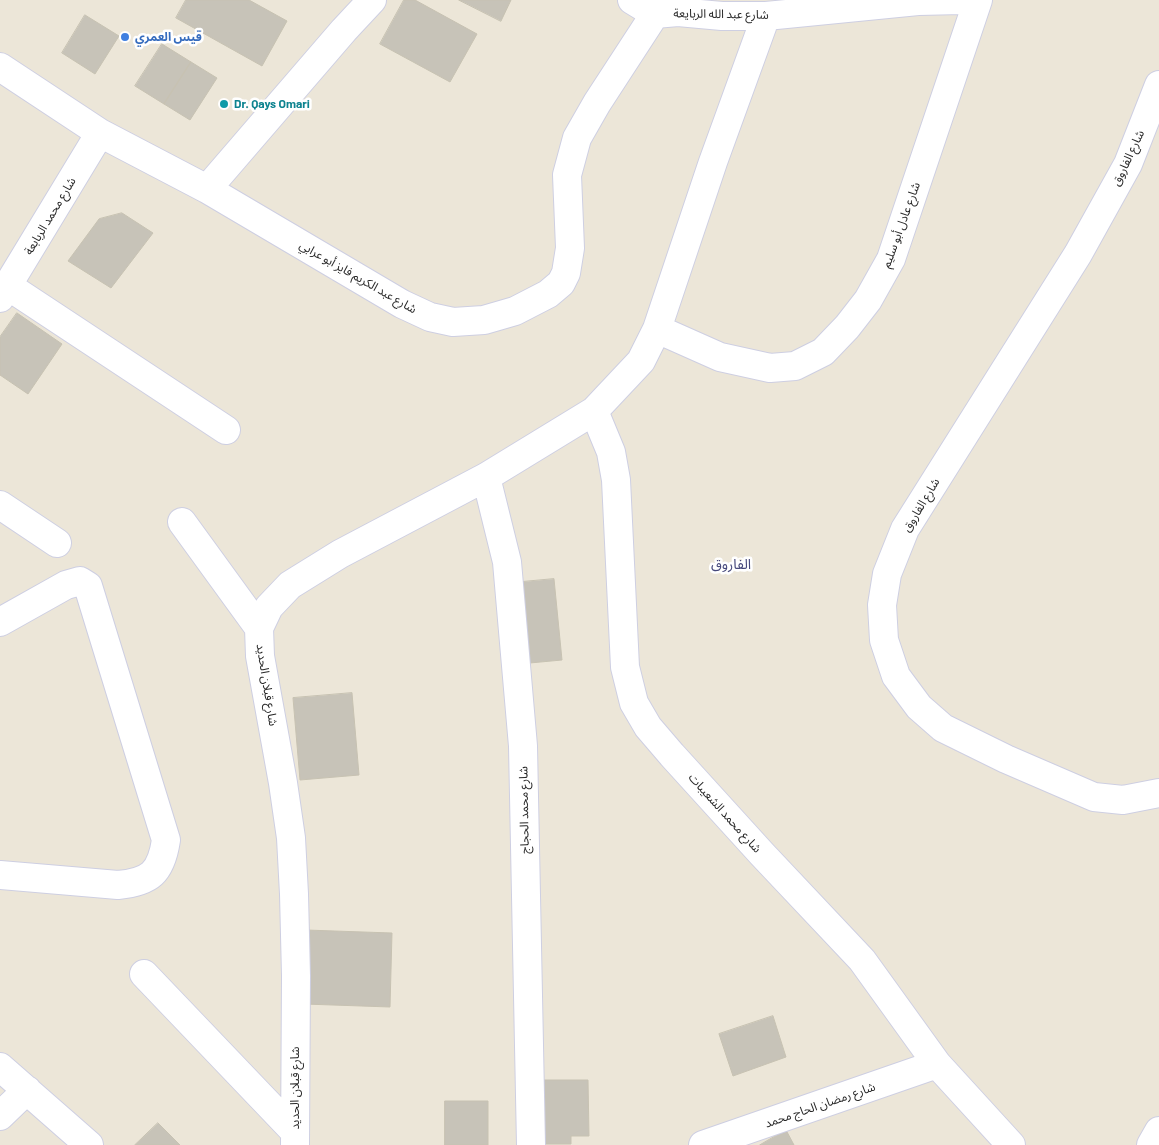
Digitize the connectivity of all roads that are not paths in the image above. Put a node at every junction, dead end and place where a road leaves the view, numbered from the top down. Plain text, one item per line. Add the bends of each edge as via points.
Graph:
1 (372, 0) edge
2 (632, 0) edge
3 (962, 0) edge
4 (978, 0) edge
5 (918, 1) edge
6 (660, 7) edge
7 (766, 16) junction
8 (0, 67) edge
9 (1159, 85) edge
10 (100, 133) junction
11 (207, 189) junction
12 (4, 292) edge
13 (657, 329) junction
14 (594, 411) junction
15 (226, 430) dead end
16 (486, 477) junction
17 (0, 505) edge
18 (182, 522) dead end
19 (57, 543) dead end
20 (0, 622) edge
21 (259, 628) junction
22 (1159, 793) edge
23 (0, 875) edge
24 (144, 974) dead end
25 (937, 1064) junction
26 (0, 1067) edge
27 (27, 1090) junction
28 (0, 1116) edge
29 (1159, 1131) edge
30 (295, 1138) edge
31 (717, 1143) edge
32 (89, 1145) edge
33 (531, 1145) edge
34 (1010, 1145) edge
35 (1151, 1145) edge

1 - 11 street
2 - 6 street, شارع عبد الله الربايعة
3 - 5 street, شارع عبد الله الربايعة
4 - 13 street, شارع عادل أبو سليم via 891,259 868,300 823,352 795,366 770,368 720,357
5 - 7 street, شارع عبد الله الربايعة
6 - 7 street, شارع عبد الله الربايعة via 722,16
6 - 11 street, شارع عبد الكريم فايز أبو عرابي via 577,138 567,175 570,248 566,273 561,283 548,294 515,311 484,320 453,322 430,317 402,304
7 - 13 street via 712,162
8 - 10 street, شارع عبد الكريم فايز أبو عرابي
9 - 22 street, شارع الفاروق via 1128,164 1078,254 905,529 887,574 882,605 884,640 896,676 919,707 943,728 1094,797 1122,800
10 - 11 street, شارع عبد الكريم فايز أبو عرابي
10 - 12 street, شارع محمد الربابعة
12 - 15 street
13 - 14 street via 641,361
14 - 16 street, شارع قبلان الحديد
14 - 25 street, شارع محمد الشعيبات via 611,452 616,480 626,667 634,703 672,755 862,960
16 - 21 street, شارع قبلان الحديد via 340,554 290,585 269,607
16 - 33 street, شارع محمد الحجاج via 507,562 523,746
17 - 19 street
18 - 21 street
20 - 23 street via 66,585 80,581 88,586 166,840 164,858 153,874 137,883 118,886
21 - 30 street, شارع قبلان الحديد via 260,656 283,784 294,894
24 - 30 street
25 - 31 street, شارع رمضان الحاج محمد
25 - 34 street, شارع محمد الشعيبات
26 - 27 street
27 - 28 street
27 - 32 street
29 - 35 street

